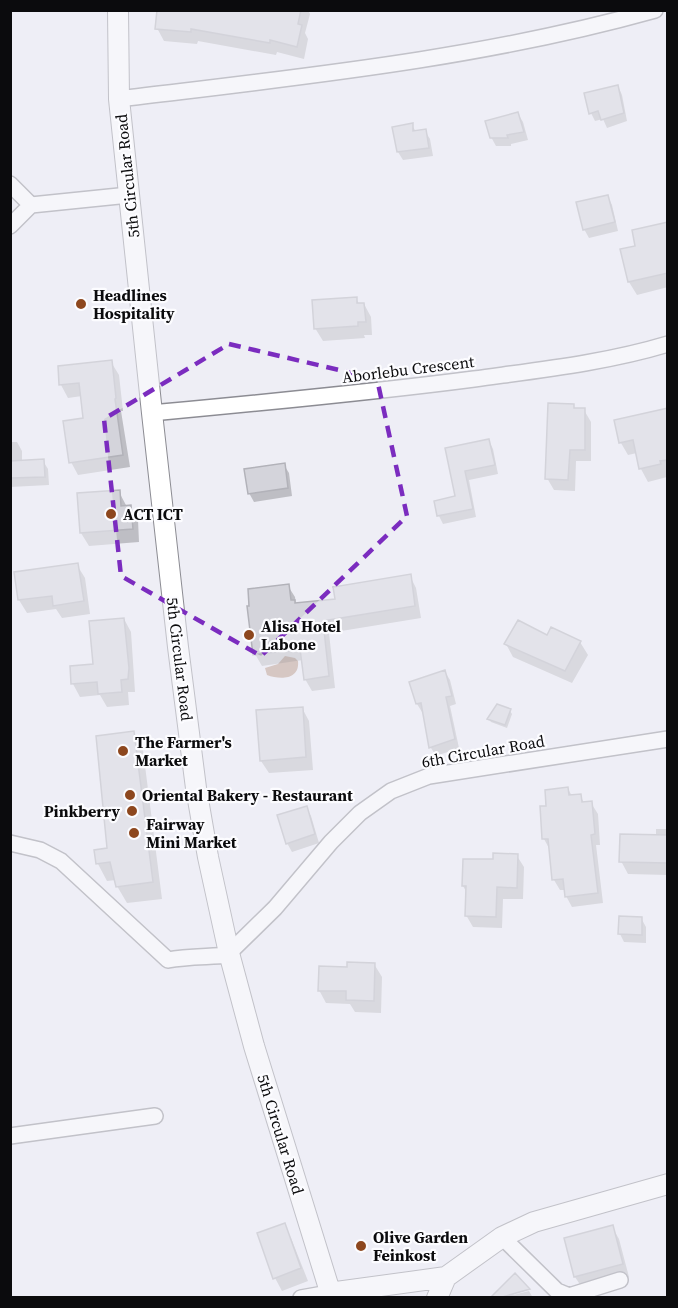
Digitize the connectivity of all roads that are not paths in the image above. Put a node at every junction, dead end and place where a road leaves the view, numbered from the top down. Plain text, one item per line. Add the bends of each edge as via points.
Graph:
1 (118, 10) edge
2 (655, 10) edge
3 (119, 99) junction
4 (10, 184) edge
5 (129, 195) junction
6 (31, 205) junction
7 (10, 226) edge
8 (668, 344) edge
9 (152, 413) junction
10 (668, 739) edge
11 (10, 843) edge
12 (229, 954) junction
13 (155, 1116) dead end
14 (10, 1136) edge
15 (668, 1184) edge
16 (502, 1237) junction
17 (446, 1277) junction
18 (620, 1280) dead end
19 (331, 1295) edge
20 (301, 1298) edge
21 (436, 1298) edge

1 - 3 street, 5th Circular Road
2 - 3 street via 511,45
3 - 5 street, 5th Circular Road
4 - 6 street
5 - 6 street
5 - 9 street, 5th Circular Road
6 - 7 street
8 - 9 street, Aborlebu Crescent via 607,359 502,375 365,393
9 - 12 street, 5th Circular Road via 196,788
10 - 12 street, 6th Circular Road via 429,777 391,790 331,842 275,908
11 - 12 street via 40,849 61,861 168,960
12 - 19 street, 5th Circular Road
13 - 14 street
15 - 16 street via 534,1222
16 - 17 street
16 - 18 street via 557,1291 569,1296
17 - 19 street
17 - 21 street
19 - 20 street

